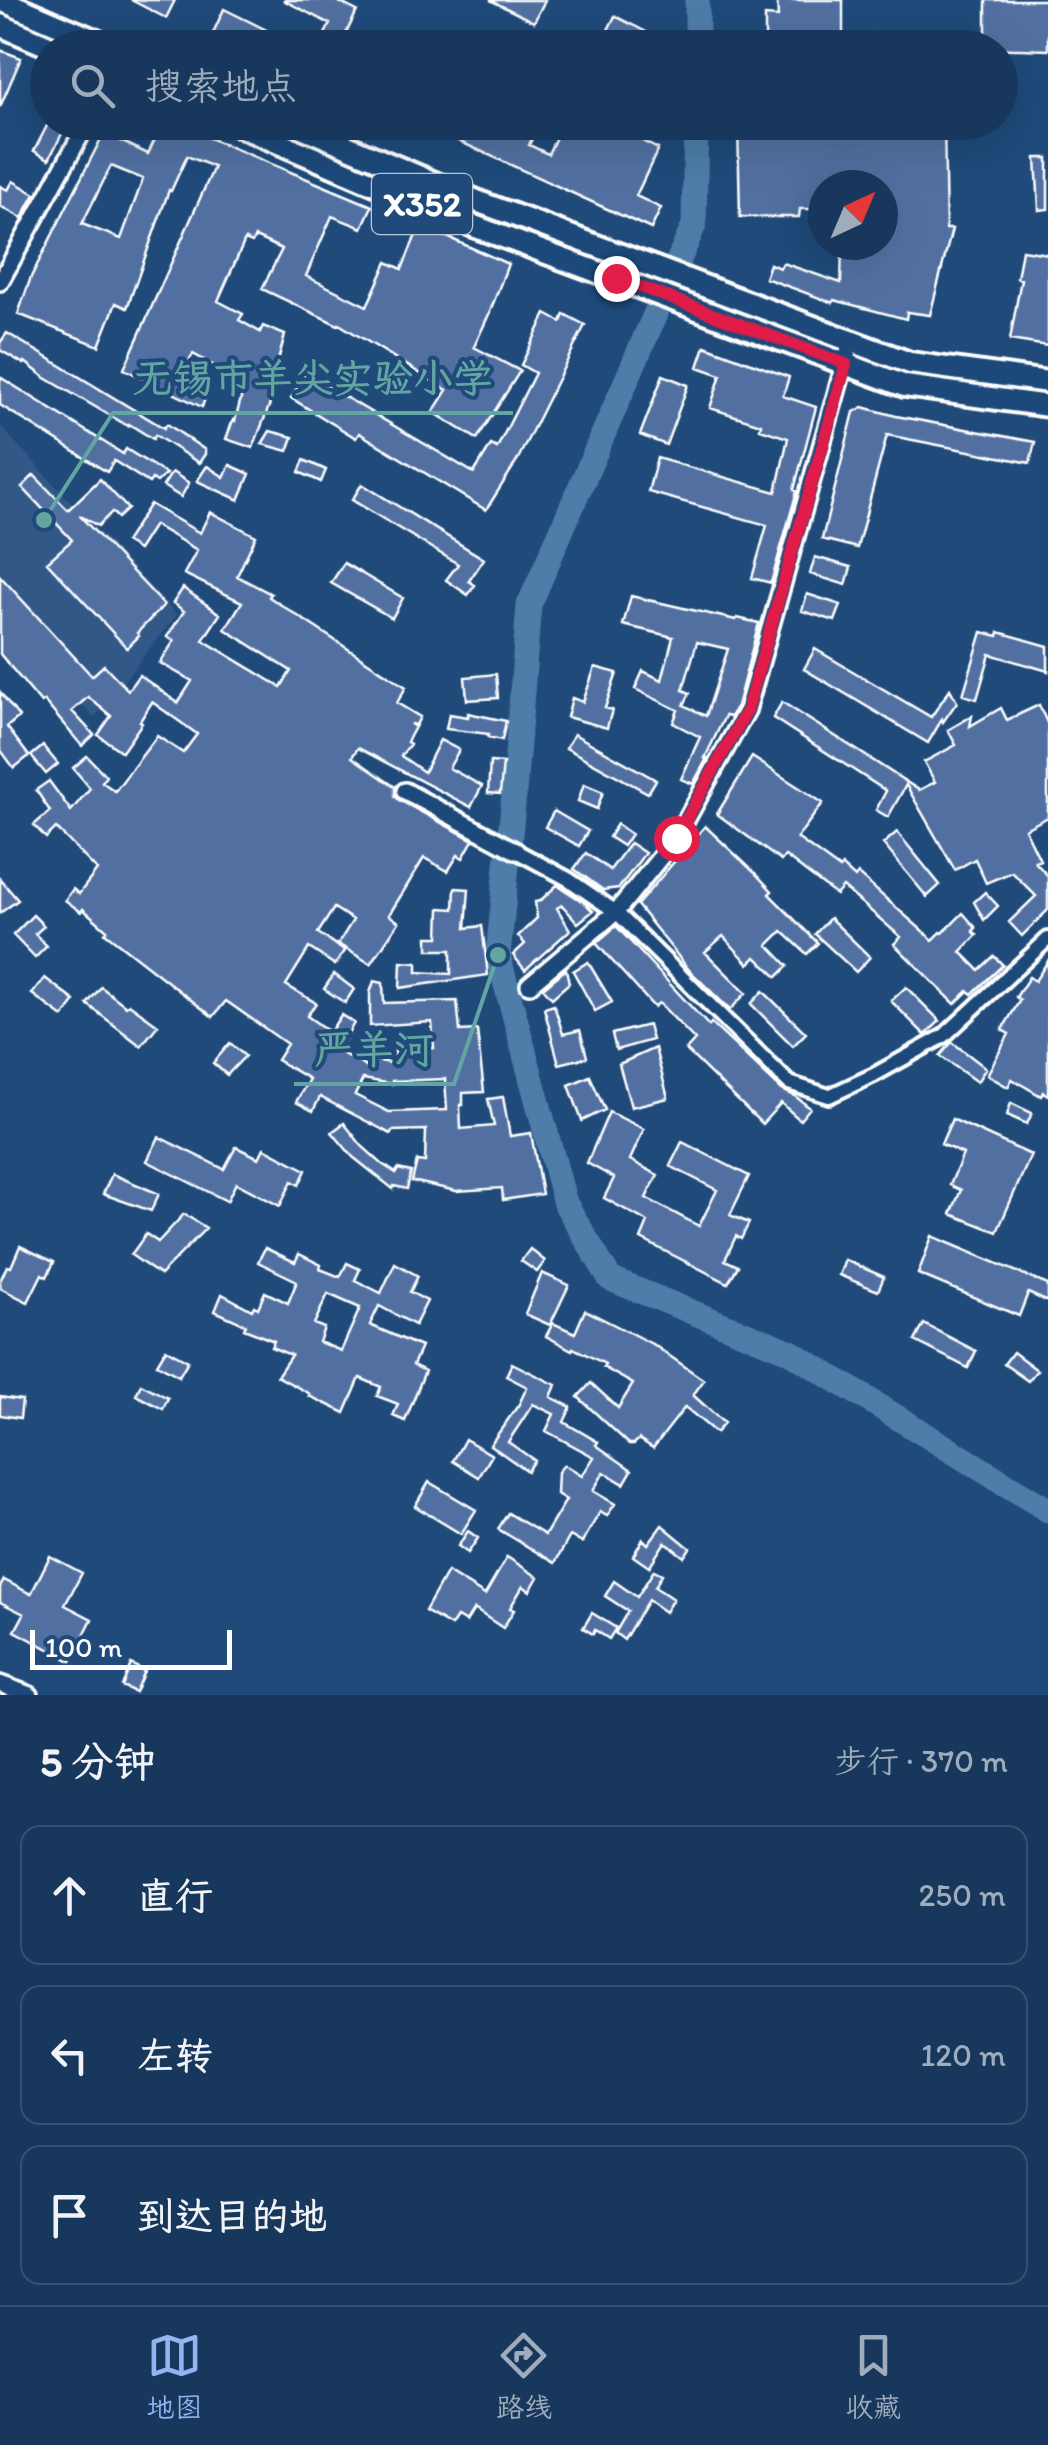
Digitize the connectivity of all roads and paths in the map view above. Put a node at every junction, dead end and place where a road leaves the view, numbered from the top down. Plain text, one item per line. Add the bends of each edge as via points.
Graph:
1 (1, 0) edge
2 (0, 25) edge
3 (71, 30) edge
4 (30, 38) edge
5 (78, 140) edge
6 (272, 140) edge
7 (332, 140) edge
8 (0, 282) edge
9 (852, 341) junction
10 (846, 364) junction
11 (1048, 382) edge
12 (1048, 406) edge
13 (405, 791) dead end
14 (516, 851) joint
15 (616, 912) junction
16 (1048, 939) edge
17 (529, 984) dead end
18 (0, 1684) edge
19 (30, 1695) edge

1 - 3 main road
2 - 4 main road
5 - 8 street
6 - 10 main road, X352 via 472,225
7 - 9 main road, X352 via 478,202
9 - 10 street
9 - 11 main road, X352 via 910,363
10 - 12 main road, X352 via 905,386
10 - 15 street via 747,710 676,838
13 - 14 street
14 - 15 street
15 - 16 street via 789,1083 829,1096 944,1036
15 - 17 street
18 - 19 street

